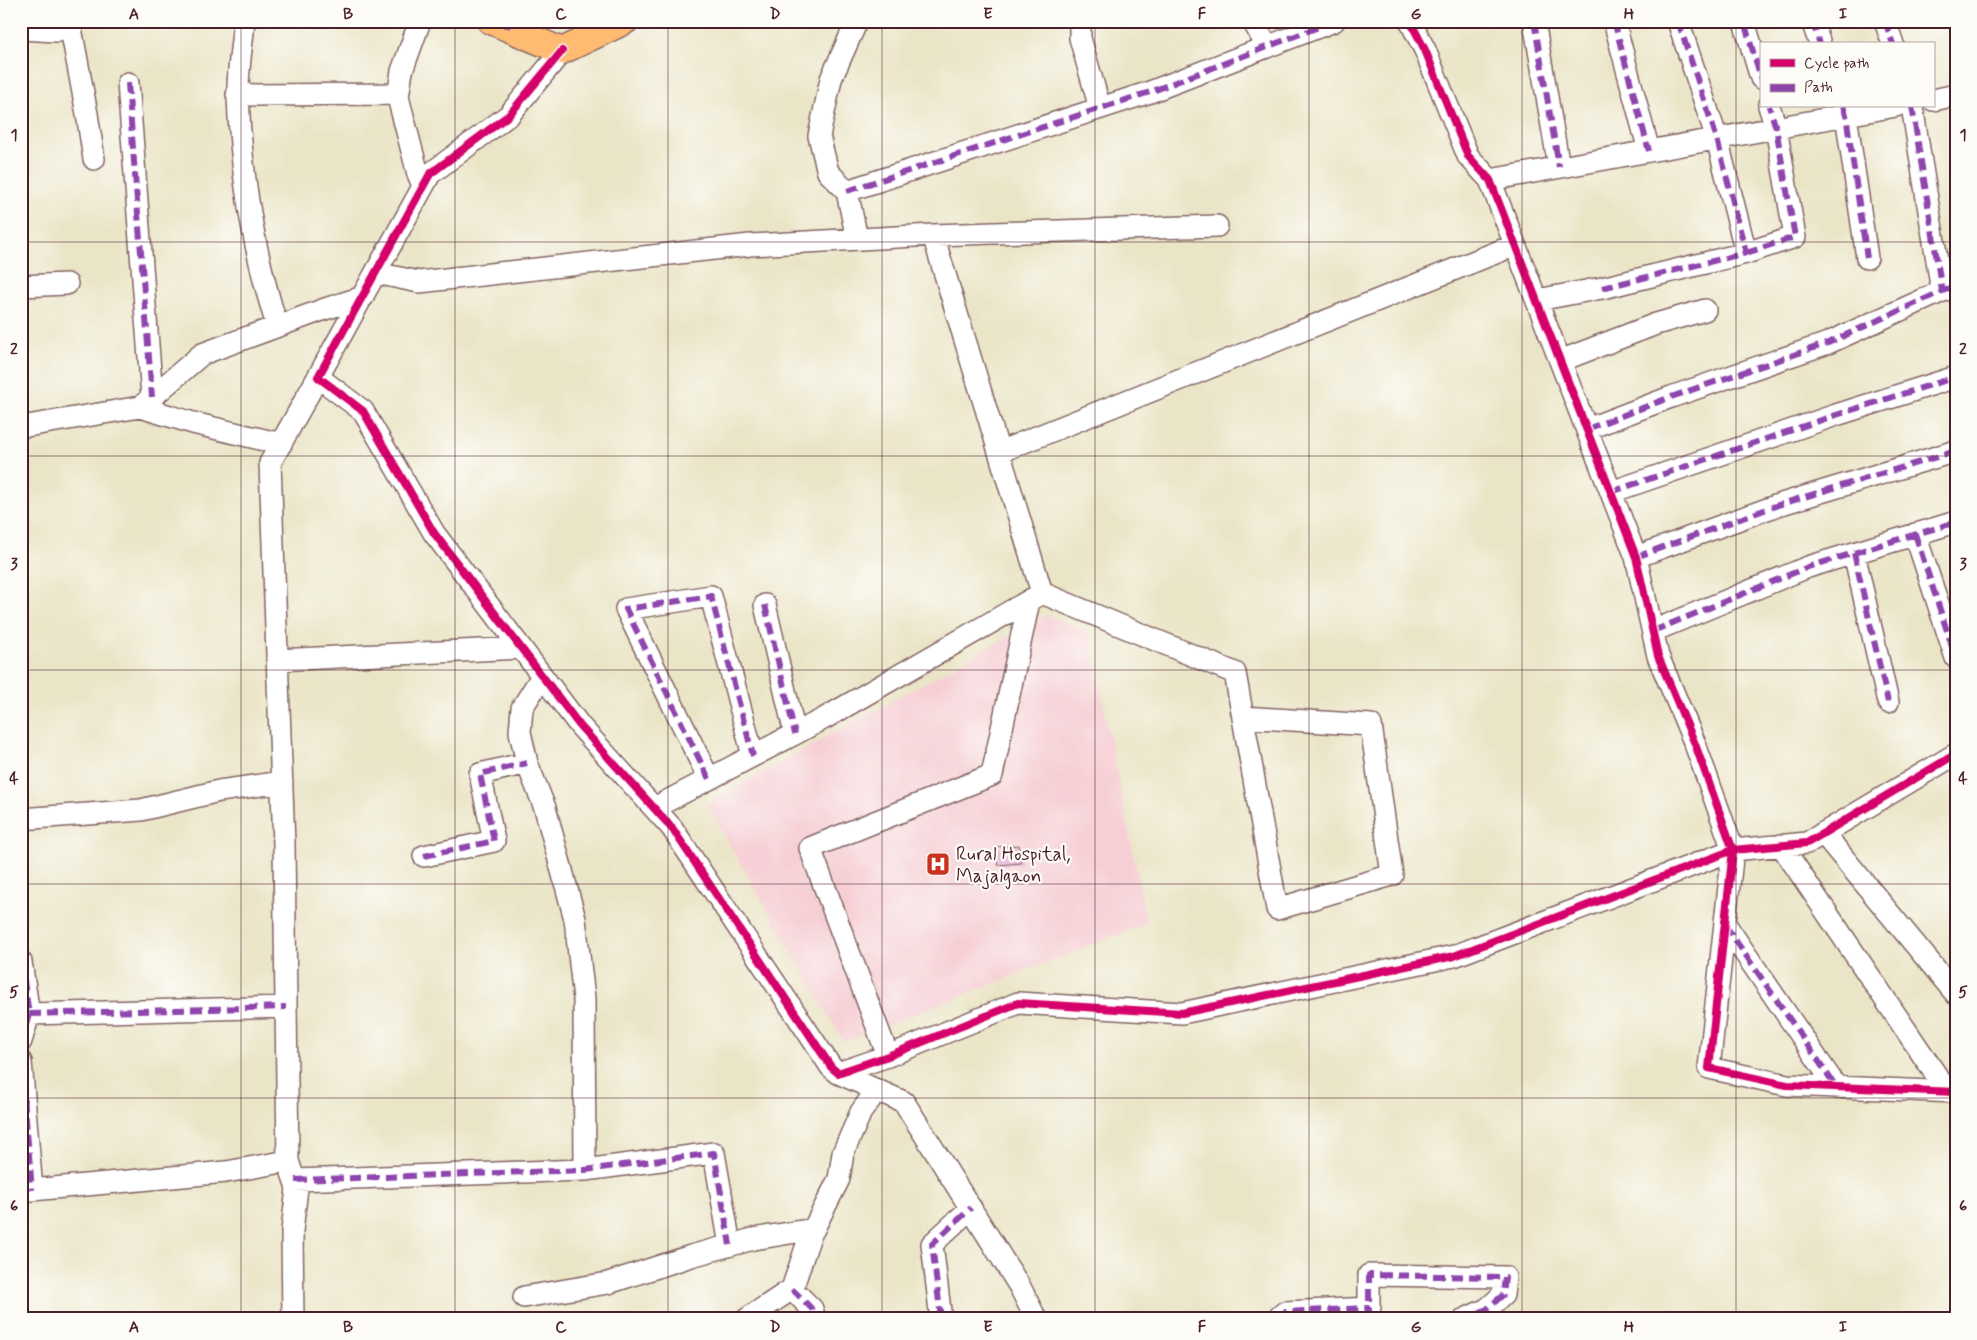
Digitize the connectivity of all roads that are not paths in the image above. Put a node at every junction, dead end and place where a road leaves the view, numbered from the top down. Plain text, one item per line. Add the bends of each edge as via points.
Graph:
1 (244, 21) edge
2 (420, 21) edge
3 (624, 21) edge
4 (857, 21) edge
5 (1080, 21) edge
6 (1253, 21) edge
7 (1334, 21) edge
8 (1410, 21) edge
9 (1534, 21) edge
10 (1614, 21) edge
11 (1678, 21) edge
12 (1812, 21) edge
13 (1885, 21) edge
14 (70, 22) edge
15 (502, 23) edge
16 (1745, 25) dead end
17 (21, 28) edge
18 (577, 38) edge
19 (1819, 42) edge
20 (1892, 42) edge
21 (1267, 47) junction
22 (1760, 75) edge
23 (128, 83) dead end
24 (398, 94) junction
25 (237, 95) junction
26 (1956, 95) edge
27 (1934, 100) edge
28 (1100, 108) junction
29 (1771, 108) edge
30 (1875, 108) edge
31 (1912, 108) edge
32 (1844, 111) edge
33 (1776, 128) junction
34 (1717, 139) junction
35 (1649, 151) junction
36 (94, 159) dead end
37 (1560, 167) junction
38 (1490, 180) junction
39 (423, 186) junction
40 (847, 191) junction
41 (1217, 226) dead end
42 (933, 235) junction
43 (857, 239) junction
44 (1515, 245) junction
45 (1746, 253) junction
46 (1867, 258) dead end
47 (376, 273) junction
48 (67, 284) dead end
49 (21, 286) edge
50 (1949, 288) edge
51 (363, 297) junction
52 (1537, 300) junction
53 (1705, 310) dead end
54 (277, 326) junction
55 (1560, 361) junction
56 (318, 377) junction
57 (1956, 377) edge
58 (146, 402) junction
59 (21, 427) edge
60 (1587, 429) junction
61 (281, 444) junction
62 (1956, 451) edge
63 (999, 452) junction
64 (1611, 492) junction
65 (1956, 522) edge
66 (1914, 534) junction
67 (1854, 553) junction
68 (1636, 557) junction
69 (1036, 597) junction
70 (765, 605) dead end
71 (1653, 631) junction
72 (521, 648) junction
73 (1956, 658) edge
74 (277, 660) junction
75 (542, 676) junction
76 (1888, 702) dead end
77 (1243, 717) junction
78 (795, 734) junction
79 (753, 756) junction
80 (1955, 756) edge
81 (527, 764) junction
82 (709, 779) junction
83 (282, 782) junction
84 (654, 808) junction
85 (21, 819) edge
86 (1823, 833) junction
87 (1781, 845) junction
88 (1733, 850) junction
89 (424, 856) dead end
90 (1725, 924) junction
91 (21, 964) edge
92 (1956, 994) edge
93 (286, 1007) junction
94 (30, 1014) junction
95 (21, 1041) edge
96 (888, 1056) junction
97 (21, 1062) edge
98 (838, 1073) junction
99 (1836, 1088) junction
100 (877, 1090) junction
101 (1951, 1092) edge
102 (585, 1170) junction
103 (291, 1171) junction
104 (26, 1191) edge
105 (970, 1208) junction
106 (814, 1229) junction
107 (730, 1245) junction
108 (792, 1290) junction
109 (524, 1297) dead end
110 (1369, 1313) edge
111 (293, 1319) edge
112 (747, 1319) edge
113 (815, 1319) edge
114 (941, 1319) edge
115 (1036, 1319) edge
116 (1278, 1319) edge
117 (1465, 1319) edge

1 - 25 street
2 - 24 street via 402,71
3 - 18 main road
4 - 40 street via 830,79 819,136 828,172
5 - 28 street via 1080,38
6 - 21 street
7 - 21 street
8 - 38 street via 1468,156
9 - 37 street
10 - 35 street
11 - 34 street
12 - 19 street
13 - 20 street
14 - 17 street via 56,31
14 - 36 street
15 - 18 main road
16 - 22 street
18 - 39 street via 509,115 430,174
21 - 28 street
23 - 58 street
24 - 25 street
24 - 39 street
25 - 54 street via 246,191 265,288
26 - 27 street
28 - 40 street
29 - 33 street
30 - 32 street
31 - 50 street
32 - 33 street
32 - 46 street
33 - 34 street
33 - 45 street via 1795,237
34 - 35 street
34 - 45 street
35 - 37 street
37 - 38 street
38 - 44 street
39 - 47 street
40 - 43 street
41 - 42 street
42 - 43 street
42 - 63 street
43 - 47 street via 750,245 419,282
44 - 52 street
44 - 63 street
45 - 52 street via 1602,288
47 - 51 street
48 - 49 street
50 - 60 street via 1828,343
51 - 54 street
51 - 56 street
52 - 55 street
53 - 55 street via 1656,324
54 - 58 street via 202,354
55 - 60 street
56 - 61 street
56 - 72 street via 362,411 434,533
57 - 64 street
58 - 59 street
58 - 61 street via 193,423
60 - 64 street
61 - 74 street via 270,463
62 - 68 street via 1778,505
63 - 69 street
64 - 68 street
65 - 66 street
66 - 67 street
66 - 73 street
67 - 71 street via 1808,567
67 - 76 street
68 - 71 street
69 - 77 street via 1236,673
69 - 78 street
69 - 96 street via 992,775 810,848
70 - 78 street
71 - 88 street via 1658,656 1695,744
72 - 74 street
72 - 75 street
74 - 83 street
75 - 81 street via 522,708 520,732
75 - 84 street via 580,726
77 - 77 street via 1278,909 1392,875 1371,725
78 - 79 street
79 - 82 street
79 - 82 street via 711,596 626,609
80 - 86 street
81 - 89 street via 480,774 494,841
81 - 102 street via 545,808 576,919 584,999
82 - 84 street
83 - 85 street via 219,791 141,810
83 - 93 street
84 - 98 street via 672,828
86 - 87 street via 1807,843
86 - 92 street
87 - 88 street
87 - 101 street
88 - 90 street
88 - 96 street via 1454,956 1182,1013 1018,1003
90 - 99 street
90 - 99 street via 1709,1068 1787,1085
91 - 94 street
93 - 94 street
93 - 103 street
94 - 95 street
96 - 98 street
97 - 104 street
98 - 100 street
99 - 101 street
100 - 105 street via 904,1102
100 - 106 street via 861,1112 843,1153 839,1179
102 - 103 street
102 - 107 street via 714,1153
103 - 104 street via 226,1172
103 - 111 street via 297,1188 292,1231
105 - 114 street via 932,1244
105 - 115 street via 1020,1287
106 - 107 street
106 - 108 street
107 - 109 street via 608,1283
108 - 112 street
108 - 113 street via 812,1309
110 - 116 street via 1285,1312
110 - 117 street via 1369,1275 1505,1277 1504,1295 1487,1309

